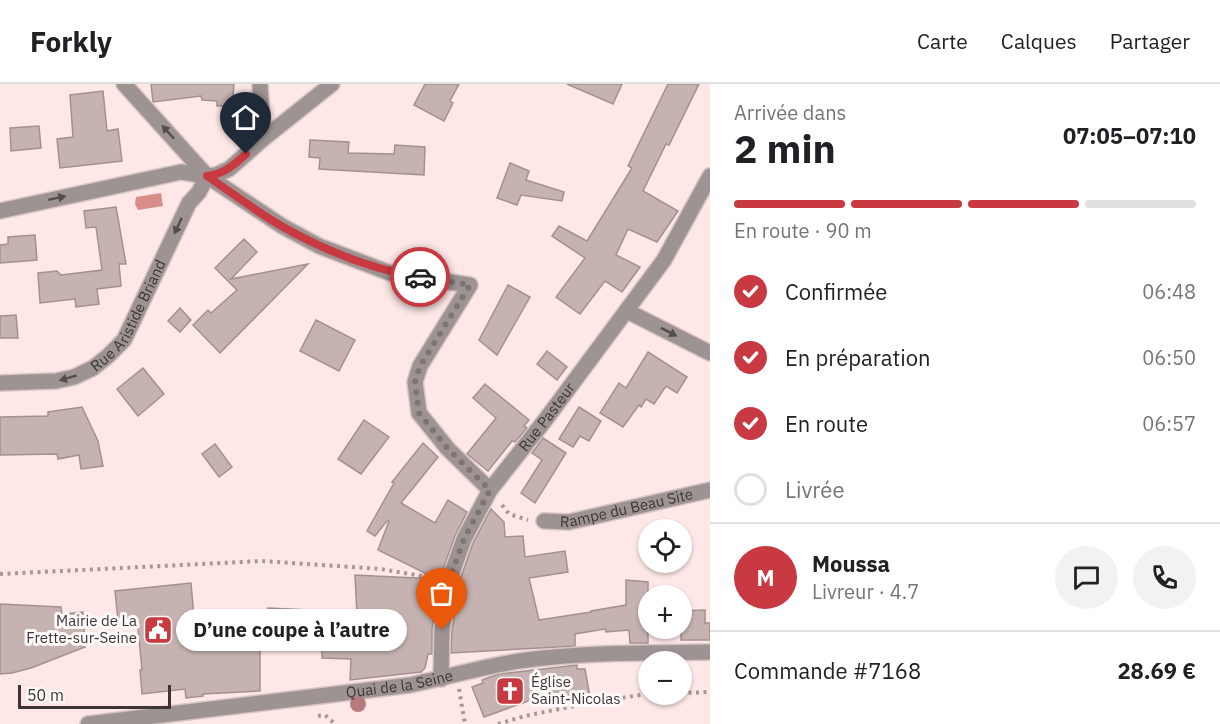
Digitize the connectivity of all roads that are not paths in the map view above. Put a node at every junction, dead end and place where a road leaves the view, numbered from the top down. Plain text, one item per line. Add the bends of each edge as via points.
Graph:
1 (124, 84) edge
2 (260, 84) edge
3 (332, 84) edge
4 (263, 139) junction
5 (207, 176) junction
6 (710, 176) edge
7 (0, 211) edge
8 (627, 311) junction
9 (710, 353) edge
10 (0, 383) edge
11 (490, 490) junction
12 (710, 490) edge
13 (544, 521) dead end
14 (710, 652) edge
15 (441, 679) junction
16 (88, 724) edge

5 -> 1 street
2 - 4 street
3 - 4 street
4 - 5 street via 229,169
7 -> 5 street via 181,172
5 -> 10 street, Rue Aristide Briand via 189,202 124,340 93,368 74,377
5 - 11 street via 319,246 390,273 470,285 420,366 415,382 419,413 448,449
6 - 8 street, Rue Pasteur via 664,260
8 -> 9 street
8 - 11 street, Rue Pasteur
11 - 15 street, Rue Pasteur via 464,539 449,581
12 - 13 street, Rampe du Beau Site via 569,522
14 - 15 street, Quai de la Seine via 525,660
15 - 16 street, Quai de la Seine

